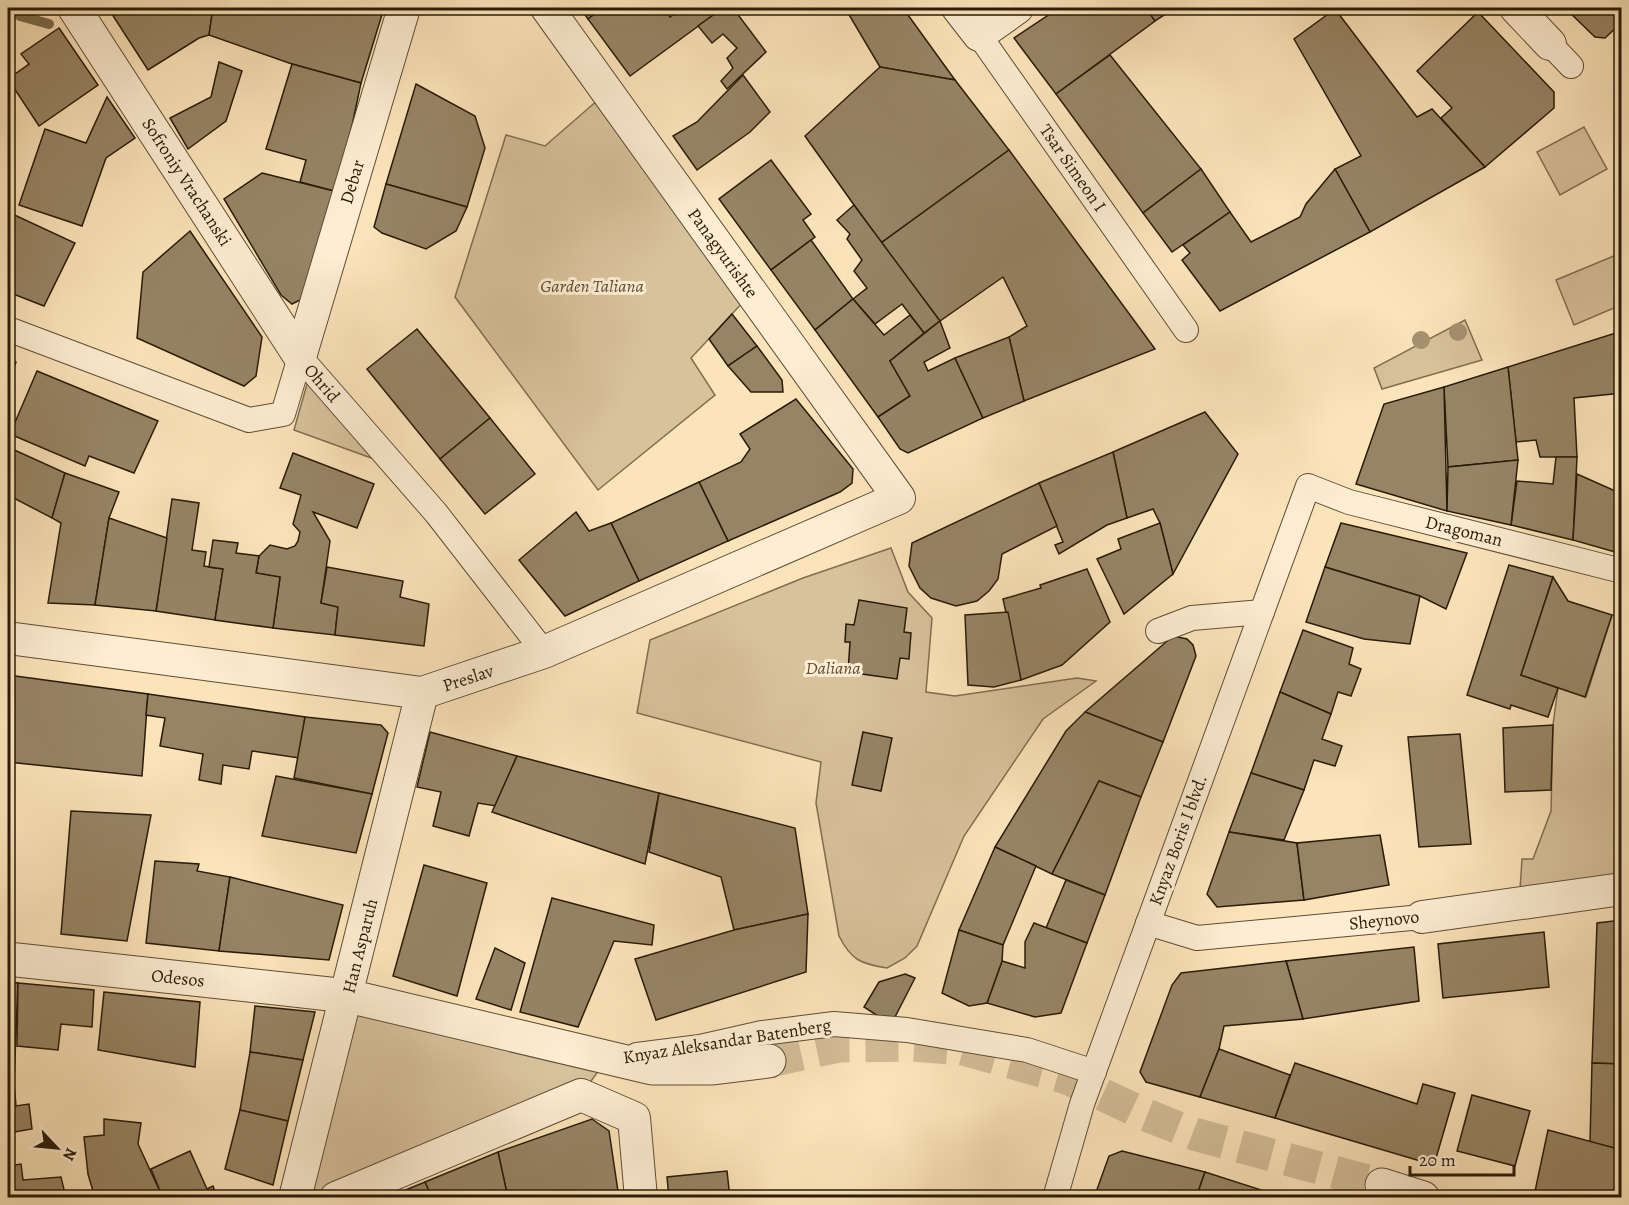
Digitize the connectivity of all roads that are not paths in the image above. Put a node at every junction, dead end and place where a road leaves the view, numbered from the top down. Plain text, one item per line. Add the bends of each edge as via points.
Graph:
1 (74, 8) edge
2 (404, 8) edge
3 (547, 8) edge
4 (958, 8) edge
5 (1017, 8) edge
6 (1516, 8) edge
7 (979, 35) junction
8 (1550, 44) joint
9 (1571, 66) dead end
10 (8, 329) edge
11 (1186, 330) dead end
12 (300, 357) junction
13 (1308, 486) joint
14 (899, 498) joint
15 (1622, 571) edge
16 (1262, 612) junction
17 (1158, 631) dead end
18 (8, 638) edge
19 (544, 652) junction
20 (422, 693) junction
21 (1622, 889) edge
22 (1422, 917) joint
23 (1148, 923) junction
24 (8, 959) edge
25 (348, 996) junction
26 (607, 1059) junction
27 (770, 1061) tunnel mouth
28 (1094, 1072) junction
29 (1382, 1185) tunnel mouth
30 (295, 1197) edge
31 (336, 1197) edge
32 (641, 1197) edge
33 (1054, 1197) edge
34 (1423, 1197) edge

1 - 12 street, Sofroniy Vrachanski
2 - 12 street, Debar
3 - 14 street, Panagyurishte
4 - 7 street, Tsar Simeon I
5 - 7 street
6 - 8 street
7 - 11 street, Tsar Simeon I
8 - 9 street
10 - 12 street, Ohrid via 249,420 283,414
12 - 19 street, Ohrid via 436,513
13 - 15 street, Dragoman via 1349,502
13 - 16 street, Knyaz Boris I blvd.
14 - 19 street, Preslav
16 - 17 street via 1192,618
16 - 23 street, Knyaz Boris I blvd.
18 - 20 street, Preslav
19 - 20 street, Preslav
20 - 25 street, Han Asparuh
21 - 22 street, Sheynovo
22 - 23 street, Sheynovo via 1197,938
23 - 28 street, Knyaz Boris I blvd.
24 - 25 street, Odesos
25 - 26 street, Knyaz Aleksandar Batenberg
25 - 30 street, Han Asparuh
26 - 27 street, Knyaz Aleksandar Batenberg via 662,1068 713,1068
26 - 28 street, Knyaz Aleksandar Batenberg via 834,1024 907,1030 1028,1050
28 - 33 street, Knyaz Boris I blvd.
29 - 34 street
31 - 32 street via 581,1095 634,1118

